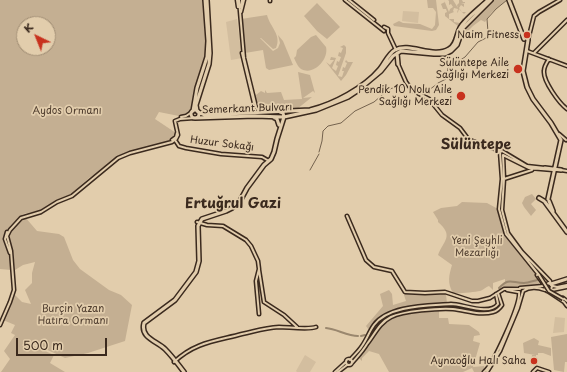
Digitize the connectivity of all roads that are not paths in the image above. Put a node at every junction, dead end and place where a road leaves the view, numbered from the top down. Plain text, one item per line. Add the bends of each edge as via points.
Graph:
1 (206, 0) edge
2 (238, 0) edge
3 (243, 0) edge
4 (345, 0) edge
5 (349, 0) edge
6 (488, 0) edge
7 (491, 0) edge
8 (510, 0) edge
9 (560, 0) edge
10 (239, 9) junction
11 (239, 16) junction
12 (567, 20) edge
13 (386, 31) junction
14 (526, 40) junction
15 (527, 51) junction
16 (394, 52) junction
17 (534, 53) junction
18 (390, 59) junction
19 (549, 59) junction
20 (398, 64) junction
21 (567, 66) edge
22 (528, 92) junction
23 (537, 106) junction
24 (255, 109) joint
25 (567, 109) edge
26 (300, 110) junction
27 (192, 111) junction
28 (198, 112) junction
29 (278, 112) junction
30 (258, 114) junction
31 (282, 116) junction
32 (292, 116) junction
33 (271, 117) junction
34 (195, 118) junction
35 (174, 123) junction
36 (280, 124) junction
37 (558, 133) junction
38 (174, 140) junction
39 (566, 140) edge
40 (560, 141) junction
41 (502, 154) junction
42 (268, 161) junction
43 (526, 168) junction
44 (546, 168) joint
45 (533, 169) junction
46 (554, 169) junction
47 (561, 170) joint
48 (527, 171) junction
49 (567, 171) edge
50 (504, 179) junction
51 (501, 200) junction
52 (348, 216) dead end
53 (198, 222) junction
54 (567, 231) edge
55 (532, 264) junction
56 (259, 269) junction
57 (567, 279) edge
58 (552, 284) junction
59 (545, 286) junction
60 (562, 286) junction
61 (567, 286) edge
62 (519, 290) junction
63 (546, 290) junction
64 (551, 290) junction
65 (523, 291) junction
66 (497, 294) junction
67 (264, 302) junction
68 (259, 304) junction
69 (567, 304) edge
70 (259, 314) dead end
71 (0, 325) edge
72 (298, 327) junction
73 (316, 327) dead end
74 (350, 360) junction
75 (174, 362) junction
76 (346, 362) junction
77 (352, 363) junction
78 (347, 365) junction
79 (183, 372) edge
80 (336, 372) edge
81 (484, 372) edge
82 (487, 372) edge
83 (533, 372) edge
84 (549, 372) edge

1 - 27 main road, Semerkant Bulvarı via 207,57
1 - 28 main road, Semerkant Bulvarı via 210,53 196,105
2 - 10 street
3 - 10 street
3 - 11 street
4 - 13 street
5 - 13 street
6 - 16 main road via 462,26 455,44 447,50 434,52 404,48
7 - 16 main road via 463,28 456,45 449,52
8 - 14 main road
9 - 14 street via 535,15
10 - 11 street
11 - 24 street via 243,60
11 - 30 street via 245,63
12 - 17 street
13 - 16 street
14 - 15 main road
14 - 22 main road via 522,72
15 - 17 street
15 - 22 main road via 523,72
16 - 18 main road, Semerkant Bulvarı
16 - 20 main road
16 - 26 main road, Semerkant Bulvarı via 381,68 354,90 315,108
17 - 19 street
18 - 20 main road
18 - 32 main road, Semerkant Bulvarı via 381,71 354,93 316,110
19 - 21 street
19 - 25 street via 544,72 548,84
20 - 41 street via 412,90 429,99 469,140
22 - 23 main road
23 - 37 main road
23 - 40 main road
24 - 30 main road
26 - 29 main road, Semerkant Bulvarı
26 - 31 main road
27 - 28 main road
27 - 34 main road via 191,116
27 - 35 street via 184,117 175,119
28 - 30 main road, Semerkant Bulvarı via 205,115
28 - 34 main road
29 - 30 main road, Semerkant Bulvarı
29 - 31 main road
30 - 33 main road, Semerkant Bulvarı
30 - 34 main road, Semerkant Bulvarı
31 - 32 main road, Semerkant Bulvarı
31 - 33 main road, Semerkant Bulvarı
31 - 36 main road
32 - 36 main road
33 - 36 main road
34 - 35 street via 178,119
35 - 38 street via 178,135
36 - 42 main road
37 - 39 street
37 - 40 main road
38 - 42 street, Huzur Sokağı via 186,148 221,154 258,156
38 - 71 street via 114,160 74,194 41,212 24,216 10,230 7,238 11,250 14,292
39 - 40 street
40 - 46 main road
41 - 43 street
41 - 44 street via 527,166
41 - 50 street
41 - 51 street
42 - 53 main road via 235,206
43 - 45 street
43 - 48 street
44 - 46 main road
45 - 46 street
45 - 48 street
46 - 47 main road
46 - 54 main road via 546,200
47 - 49 street
48 - 50 street
50 - 51 street
51 - 55 street via 499,209 506,234 518,251
52 - 66 street via 366,260 374,267 392,271 405,292 445,292 472,301 483,301
53 - 56 street via 222,226 246,240 256,254
53 - 75 main road via 199,261 196,272 174,300 143,323 147,338 164,350
55 - 58 street
55 - 59 street
55 - 69 street, bridge via 548,288 563,298
56 - 67 street
56 - 68 street via 256,291
57 - 58 main road
57 - 60 street via 559,283
58 - 59 street via 547,283
58 - 60 street
58 - 64 street
59 - 62 street
59 - 63 street
60 - 61 street
61 - 64 street
62 - 65 street
62 - 66 street via 507,290
62 - 81 street via 516,308 499,349
63 - 64 street
63 - 65 street via 535,288
63 - 69 street
65 - 82 street via 500,351
66 - 74 street via 498,304 489,309 452,304 402,309 389,313 376,323
66 - 77 street via 502,305 493,312 442,309 390,317 380,325
67 - 68 street
67 - 72 street
68 - 70 street
72 - 73 street
72 - 75 street via 260,329 205,343 186,352
74 - 76 street
74 - 77 street
75 - 79 main road
76 - 78 street
76 - 80 street
77 - 78 street
78 - 80 street
83 - 84 street via 537,368

